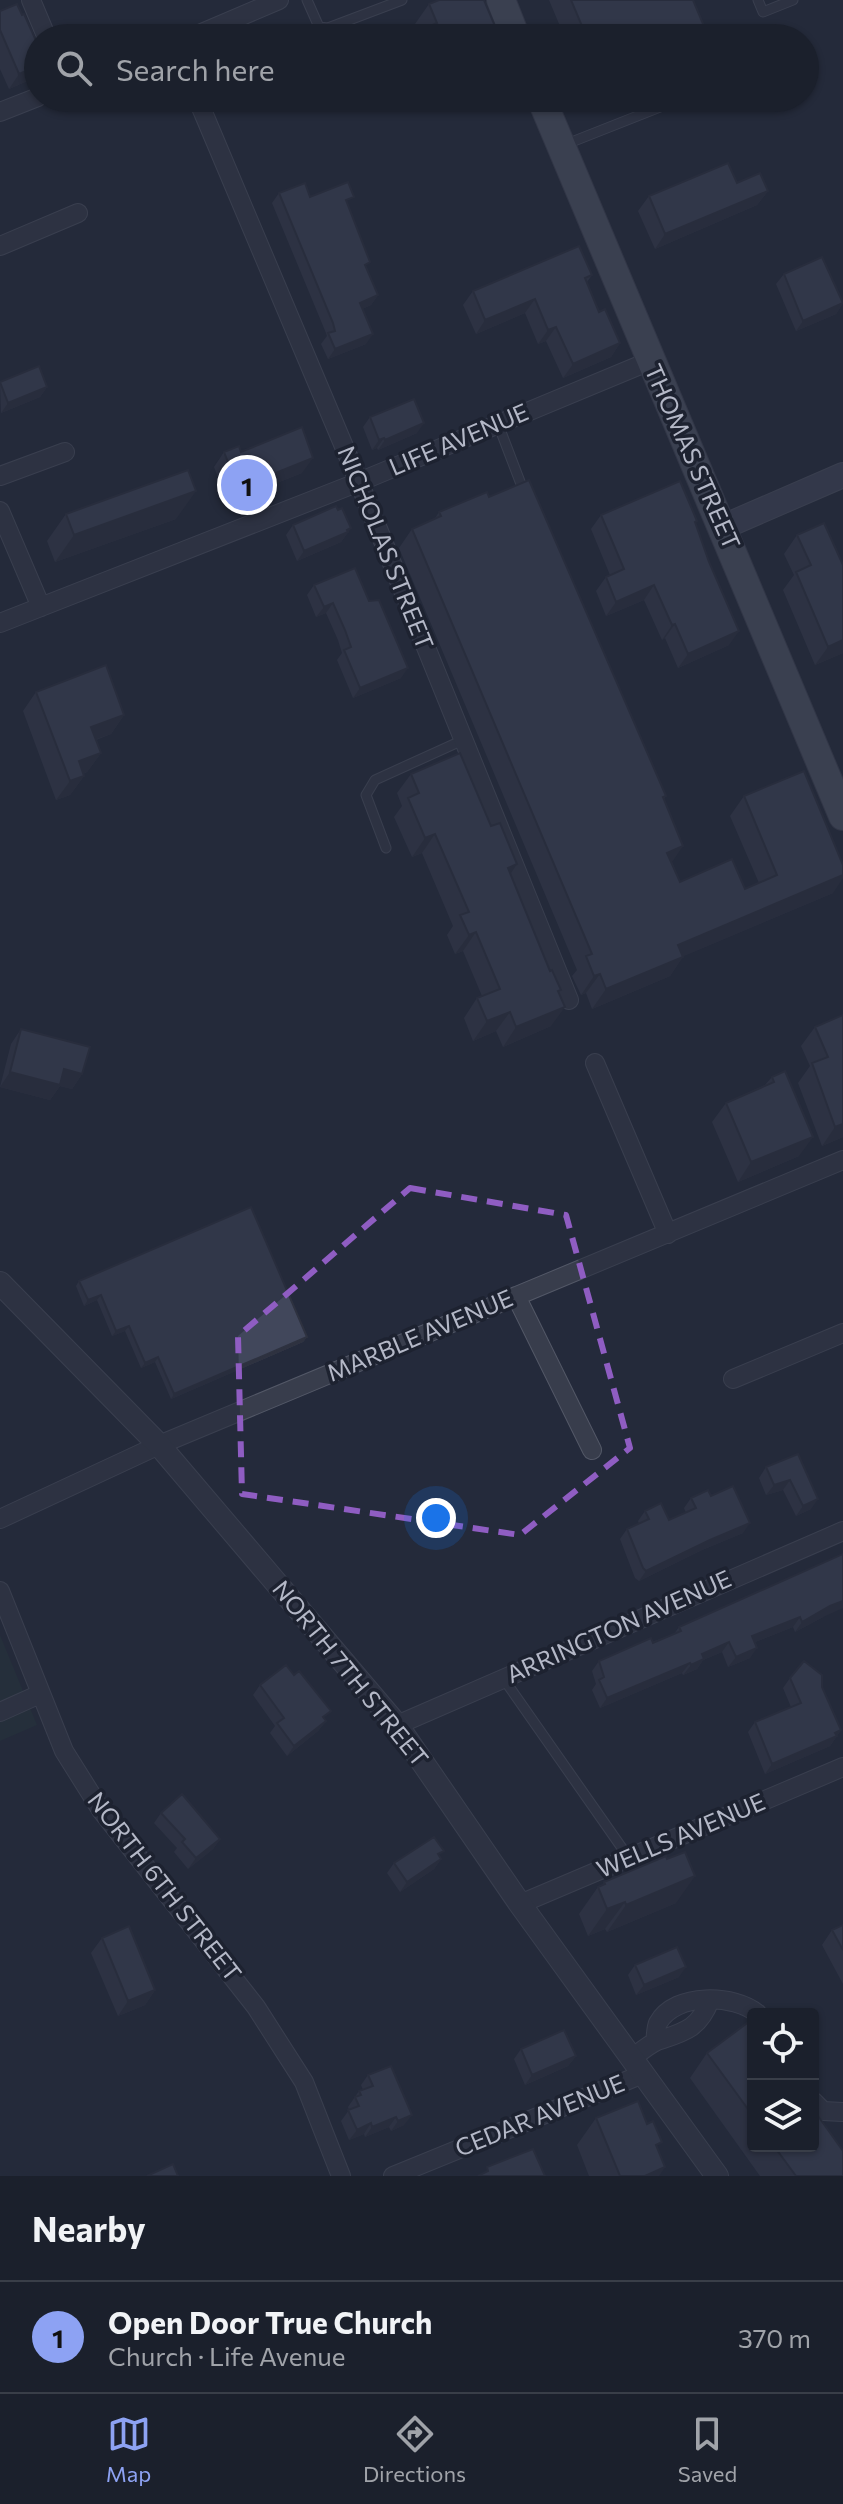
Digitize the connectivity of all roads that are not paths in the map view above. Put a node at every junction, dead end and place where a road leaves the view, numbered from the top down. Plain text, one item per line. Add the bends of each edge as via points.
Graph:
1 (31, 0) edge
2 (279, 0) edge
3 (307, 0) edge
4 (402, 0) edge
5 (501, 0) edge
6 (758, 0) edge
7 (793, 0) edge
8 (41, 24) edge
9 (223, 24) edge
10 (318, 24) edge
11 (339, 24) edge
12 (510, 24) edge
13 (24, 103) edge
14 (0, 112) edge
15 (203, 112) edge
16 (547, 112) edge
17 (647, 112) edge
18 (561, 146) junction
19 (78, 213) dead end
20 (0, 246) edge
21 (650, 361) junction
22 (498, 424) junction
23 (65, 452) dead end
24 (843, 475) edge
25 (0, 476) edge
26 (359, 482) junction
27 (526, 497) edge
28 (0, 511) edge
29 (723, 527) junction
30 (41, 607) junction
31 (0, 623) edge
32 (463, 740) junction
33 (840, 802) edge
34 (386, 848) dead end
35 (569, 1000) dead end
36 (595, 1063) dead end
37 (843, 1160) edge
38 (668, 1234) junction
39 (0, 1283) edge
40 (516, 1296) junction
41 (843, 1333) edge
42 (733, 1379) dead end
43 (159, 1445) junction
44 (592, 1450) dead end
45 (0, 1519) edge
46 (843, 1531) edge
47 (0, 1591) edge
48 (503, 1678) junction
49 (40, 1694) junction
50 (0, 1712) edge
51 (397, 1725) junction
52 (843, 1767) edge
53 (629, 1858) junction
54 (520, 1904) junction
55 (748, 2008) edge
56 (637, 2066) junction
57 (819, 2107) edge
58 (843, 2112) edge
59 (341, 2176) edge
60 (393, 2176) edge
61 (717, 2176) edge

1 - 8 street
2 - 9 street
3 - 10 lane
4 - 11 lane
5 - 12 main road
6 - 7 lane via 763,12
13 - 14 street
15 - 26 street, NICHOLAS STREET
16 - 18 main road, THOMAS STREET
17 - 18 lane
18 - 21 main road, THOMAS STREET
19 - 20 street
21 - 22 street, LIFE AVENUE
21 - 29 main road, THOMAS STREET
22 - 26 street, LIFE AVENUE
22 - 27 lane
23 - 25 street
24 - 29 main road
26 - 30 street, LIFE AVENUE
26 - 32 street, NICHOLAS STREET
28 - 30 street
29 - 33 main road, THOMAS STREET
30 - 31 street, LIFE AVENUE
32 - 34 lane via 375,780 366,795
32 - 35 street, NICHOLAS STREET
36 - 38 street
37 - 38 street, MARBLE AVENUE
38 - 40 street, MARBLE AVENUE
39 - 43 street, NORTH 7TH STREET
40 - 43 street, MARBLE AVENUE
40 - 44 street
41 - 42 street
43 - 45 street, MARBLE AVENUE
43 - 51 street, NORTH 7TH STREET
46 - 48 street, ARRINGTON AVENUE
47 - 49 street, NORTH 6TH STREET
48 - 51 street, ARRINGTON AVENUE
48 - 53 lane
49 - 50 street
49 - 59 street, NORTH 6TH STREET via 64,1751 101,1810 256,2007 304,2082
51 - 54 street, NORTH 7TH STREET
52 - 53 street, WELLS AVENUE
53 - 54 street, WELLS AVENUE
54 - 56 street, NORTH 7TH STREET
55 - 56 street, CEDAR AVENUE via 734,2000 710,2000 703,2018 672,2038 655,2042
56 - 60 street, CEDAR AVENUE
56 - 61 street, NORTH 7TH STREET
57 - 58 street

